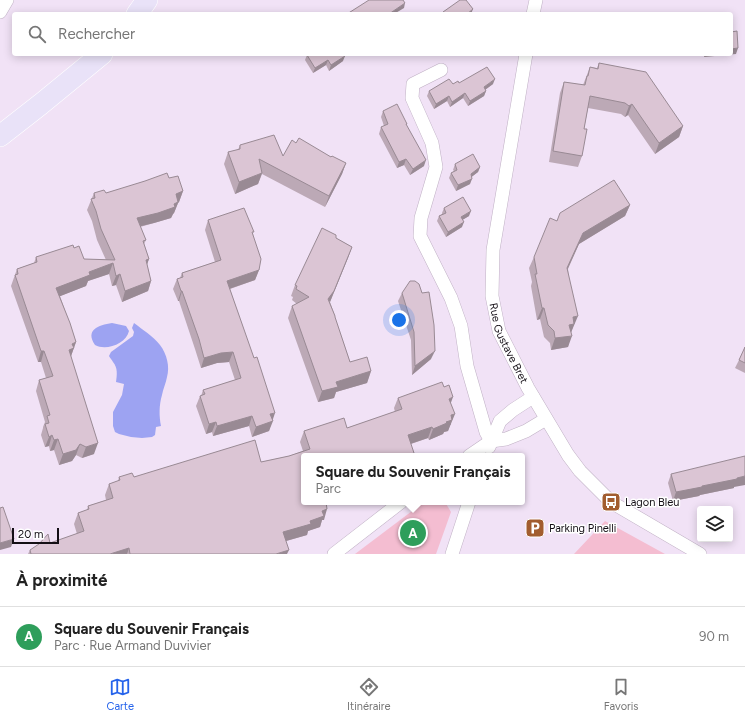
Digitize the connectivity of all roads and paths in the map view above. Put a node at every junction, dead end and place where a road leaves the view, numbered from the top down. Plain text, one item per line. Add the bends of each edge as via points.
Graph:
1 (7, 0) edge
2 (147, 0) edge
3 (536, 0) edge
4 (0, 12) edge
5 (138, 12) edge
6 (533, 12) edge
7 (100, 56) edge
8 (526, 56) edge
9 (441, 70) dead end
10 (0, 136) edge
11 (533, 397) junction
12 (546, 419) junction
13 (491, 441) junction
14 (473, 453) edge
15 (486, 453) edge
16 (397, 505) edge
17 (468, 505) edge
18 (334, 554) edge
19 (452, 554) edge
20 (700, 554) edge

1 - 4 street
2 - 5 main road
3 - 6 street
7 - 10 main road
8 - 11 street, Rue Gustave Bret via 493,250 492,296 499,331
9 - 13 street via 413,84 412,98 432,143 436,167 421,218 420,236 451,298 461,326 467,366 486,432
11 - 12 street, Rue Gustave Bret
11 - 13 street via 500,421
12 - 13 street via 506,439
12 - 20 street, Rue Gustave Bret via 580,471 608,500
13 - 14 street
13 - 15 street
16 - 18 street
17 - 19 street

